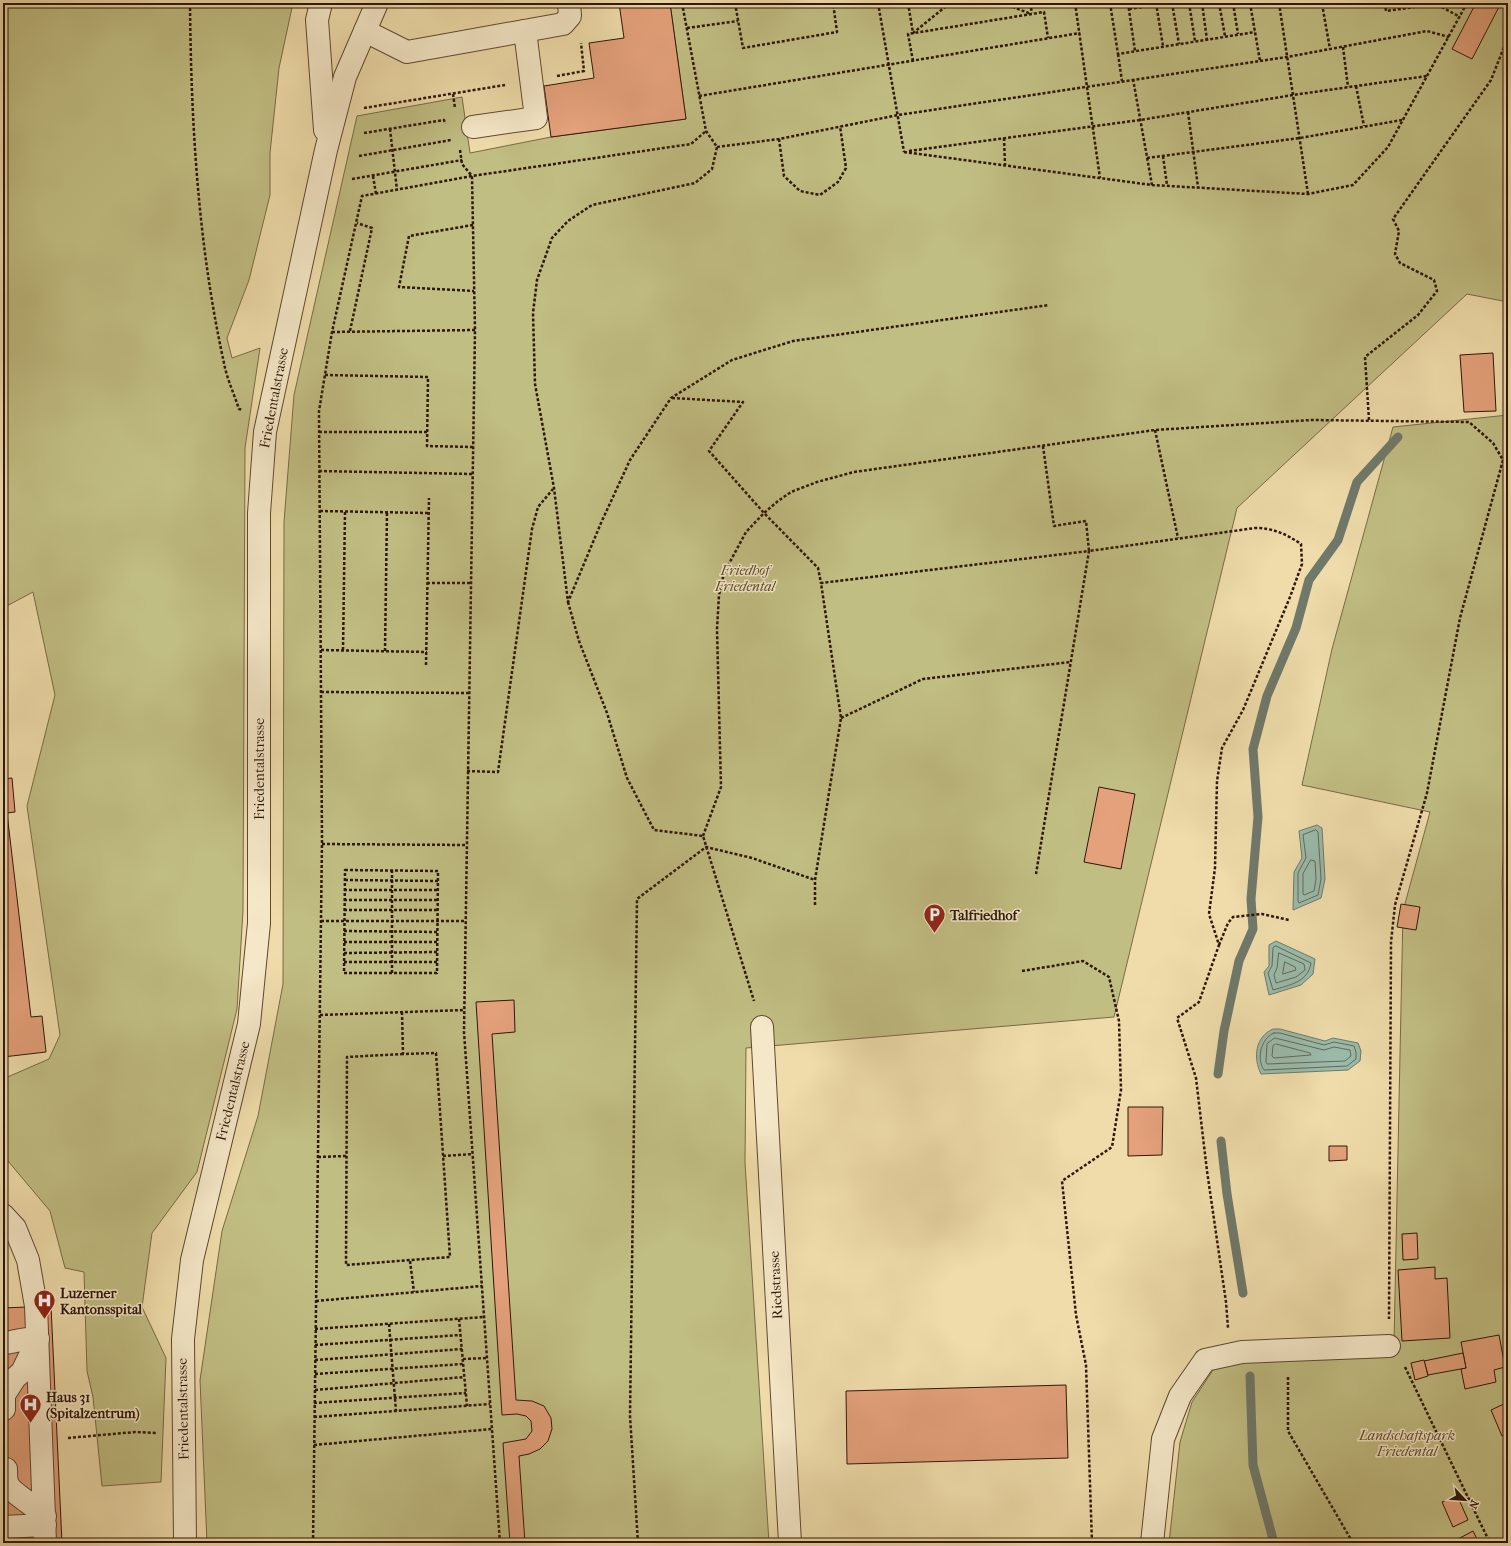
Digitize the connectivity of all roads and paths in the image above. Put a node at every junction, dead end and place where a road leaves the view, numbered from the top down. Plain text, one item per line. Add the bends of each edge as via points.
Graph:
1 (190, 3) edge
2 (321, 3) edge
3 (377, 3) edge
4 (569, 3) edge
5 (682, 3) edge
6 (735, 3) edge
7 (833, 3) edge
8 (878, 3) edge
9 (908, 3) edge
10 (950, 3) edge
11 (1003, 3) edge
12 (1030, 3) edge
13 (1075, 3) edge
14 (1110, 3) edge
15 (1128, 3) edge
16 (1172, 3) edge
17 (1189, 3) edge
18 (1202, 3) edge
19 (1219, 3) edge
20 (1233, 3) edge
21 (1250, 3) edge
22 (1279, 3) edge
23 (1331, 3) edge
24 (1385, 3) edge
25 (1467, 3) edge
26 (1156, 4) edge
27 (1322, 4) edge
28 (1423, 4) edge
29 (1436, 4) edge
30 (1143, 5) edge
31 (1129, 9) junction
32 (1032, 14) junction
33 (1460, 17) junction
34 (738, 21) junction
35 (687, 28) junction
36 (365, 31) junction
37 (525, 31) junction
38 (1255, 32) junction
39 (913, 33) junction
40 (1080, 33) junction
41 (1238, 34) junction
42 (1225, 36) junction
43 (1449, 37) junction
44 (1508, 37) edge
45 (1048, 38) junction
46 (1207, 40) junction
47 (580, 41) dead end
48 (1195, 41) junction
49 (1179, 44) junction
50 (1163, 46) junction
51 (1343, 46) junction
52 (1330, 49) junction
53 (1135, 51) junction
54 (1118, 54) junction
55 (1287, 57) junction
56 (913, 61) junction
57 (1260, 61) junction
58 (889, 65) junction
59 (1427, 76) junction
60 (1133, 79) junction
61 (531, 80) junction
62 (1122, 81) junction
63 (1088, 86) junction
64 (1356, 86) junction
65 (1348, 88) junction
66 (1293, 95) junction
67 (699, 96) junction
68 (357, 109) dead end
69 (1188, 112) junction
70 (898, 115) junction
71 (444, 120) dead end
72 (1140, 120) junction
73 (1403, 120) junction
74 (840, 126) junction
75 (1094, 126) junction
76 (1364, 126) junction
77 (473, 127) dead end
78 (390, 129) junction
79 (706, 131) junction
80 (364, 133) dead end
81 (1004, 138) junction
82 (1300, 138) junction
83 (779, 139) junction
84 (453, 140) dead end
85 (460, 146) dead end
86 (717, 147) junction
87 (326, 150) junction
88 (392, 150) junction
89 (904, 152) junction
90 (1194, 152) junction
91 (359, 156) dead end
92 (1163, 156) junction
93 (1147, 158) junction
94 (462, 160) junction
95 (1005, 165) junction
96 (394, 172) junction
97 (373, 176) junction
98 (472, 176) junction
99 (1100, 178) junction
100 (352, 179) dead end
101 (1152, 184) junction
102 (1167, 186) junction
103 (1198, 187) junction
104 (397, 190) junction
105 (376, 194) junction
106 (1308, 194) junction
107 (356, 223) junction
108 (473, 225) junction
109 (474, 291) junction
110 (1049, 305) dead end
111 (475, 330) junction
112 (332, 332) junction
113 (350, 332) junction
114 (325, 375) junction
115 (672, 398) junction
116 (268, 417) junction
117 (1369, 420) junction
118 (1155, 430) junction
119 (319, 432) junction
120 (427, 432) junction
121 (1043, 446) junction
122 (473, 447) junction
123 (319, 471) junction
124 (472, 474) junction
125 (554, 488) junction
126 (428, 498) dead end
127 (320, 511) junction
128 (345, 511) junction
129 (387, 512) junction
130 (764, 512) junction
131 (428, 513) junction
132 (1178, 538) junction
133 (1089, 551) junction
134 (428, 583) junction
135 (470, 583) junction
136 (821, 583) junction
137 (568, 602) junction
138 (321, 650) junction
139 (343, 650) junction
140 (385, 651) junction
141 (427, 652) junction
142 (1071, 662) junction
143 (426, 665) dead end
144 (321, 692) junction
145 (468, 693) junction
146 (841, 718) junction
147 (467, 771) junction
148 (703, 836) junction
149 (322, 844) junction
150 (466, 845) junction
151 (706, 848) junction
152 (392, 870) junction
153 (1036, 874) dead end
154 (345, 880) junction
155 (392, 880) junction
156 (438, 880) junction
157 (815, 880) junction
158 (344, 890) junction
159 (392, 890) junction
160 (438, 890) junction
161 (344, 900) junction
162 (392, 900) junction
163 (437, 900) junction
164 (815, 905) dead end
165 (344, 910) junction
166 (391, 910) junction
167 (437, 910) junction
168 (1289, 920) dead end
169 (320, 921) junction
170 (344, 921) junction
171 (391, 921) junction
172 (437, 921) junction
173 (465, 921) junction
174 (344, 932) junction
175 (391, 932) junction
176 (437, 932) junction
177 (344, 942) junction
178 (391, 942) junction
179 (437, 942) junction
180 (1219, 945) junction
181 (391, 952) junction
182 (437, 952) junction
183 (344, 953) junction
184 (344, 962) junction
185 (392, 962) junction
186 (437, 962) junction
187 (1022, 971) dead end
188 (392, 973) junction
189 (464, 1010) junction
190 (402, 1012) junction
191 (320, 1015) junction
192 (762, 1027) joint
193 (403, 1054) junction
194 (473, 1154) junction
195 (318, 1156) junction
196 (346, 1156) junction
197 (443, 1156) junction
198 (3, 1215) edge
199 (410, 1261) junction
200 (482, 1286) junction
201 (414, 1292) junction
202 (316, 1301) junction
203 (484, 1317) junction
204 (459, 1319) junction
205 (389, 1324) junction
206 (316, 1329) junction
207 (460, 1335) junction
208 (38, 1339) junction
209 (390, 1340) junction
210 (3, 1343) edge
211 (315, 1345) junction
212 (1389, 1346) junction
213 (462, 1349) junction
214 (1288, 1351) junction
215 (1230, 1355) junction
216 (391, 1356) junction
217 (487, 1358) junction
218 (463, 1359) junction
219 (315, 1360) junction
220 (463, 1364) junction
221 (392, 1369) junction
222 (315, 1374) junction
223 (464, 1378) junction
224 (7, 1382) edge
225 (393, 1383) junction
226 (315, 1390) junction
227 (40, 1392) junction
228 (466, 1393) junction
229 (394, 1397) junction
230 (314, 1403) junction
231 (490, 1404) junction
232 (467, 1406) junction
233 (4, 1410) dead end
234 (396, 1411) junction
235 (314, 1416) junction
236 (492, 1429) junction
237 (135, 1432) dead end
238 (67, 1438) dead end
239 (314, 1445) junction
240 (43, 1474) junction
241 (8, 1487) edge
242 (3, 1527) edge
243 (45, 1528) edge
244 (185, 1543) edge
245 (313, 1543) edge
246 (500, 1543) edge
247 (638, 1543) edge
248 (790, 1543) edge
249 (1092, 1543) edge
250 (1152, 1543) edge
251 (1353, 1543) edge
252 (1490, 1543) edge

1 - 116 path via 190,70 202,239 224,364 239,409
2 - 87 street via 317,20
3 - 36 street, Friedentalstrasse
4 - 37 street via 570,16 563,24
5 - 35 path
6 - 34 path
7 - 34 path via 837,32 742,48
8 - 58 path
9 - 39 path
10 - 39 path
11 - 32 path
12 - 32 path
13 - 40 path
14 - 54 path
15 - 31 path
16 - 49 path
17 - 48 path
18 - 46 path
19 - 42 path
20 - 41 path
21 - 38 path
22 - 55 path
23 - 27 path
24 - 28 path via 1386,11
25 - 33 path
26 - 30 path
26 - 50 path
27 - 52 path
28 - 29 path
29 - 33 path
30 - 31 path
31 - 53 path
32 - 39 path
32 - 45 path via 1044,12
33 - 43 path
34 - 35 path
35 - 67 path
36 - 37 street via 407,52
36 - 87 street, Friedentalstrasse via 345,77
37 - 61 street
38 - 41 path
38 - 57 path
39 - 56 path via 908,34
40 - 45 path
40 - 63 path
41 - 42 path
42 - 46 path
43 - 51 path via 1427,31
43 - 59 path
44 - 117 path via 1491,80 1393,219 1399,232 1395,254 1400,263 1434,280 1437,291 1418,316 1365,357
45 - 56 path
46 - 48 path
47 - 61 path via 584,71
48 - 49 path
49 - 50 path
50 - 53 path
51 - 52 path
51 - 65 path
52 - 55 path
53 - 54 path
54 - 62 path
55 - 57 path
55 - 66 path
56 - 58 path
57 - 60 path
58 - 67 path
58 - 70 path
59 - 64 path
59 - 73 path
60 - 62 path
60 - 72 path
61 - 68 path
61 - 77 street via 536,118
62 - 63 path
63 - 70 path
63 - 75 path
64 - 65 path
64 - 76 path
65 - 66 path
66 - 69 path
66 - 82 path
67 - 79 path
69 - 72 path
69 - 90 path
70 - 74 path
70 - 89 path
71 - 78 path
72 - 75 path
72 - 93 path
73 - 76 path
73 - 106 path via 1388,147 1353,185
74 - 83 path
74 - 83 path via 846,168 838,182 820,195 800,191 784,176
75 - 81 path
75 - 99 path
76 - 82 path
78 - 80 path
78 - 88 path
79 - 86 path
79 - 98 path via 692,144
81 - 89 path
81 - 95 path
82 - 90 path
82 - 106 path
83 - 86 path
84 - 88 path
85 - 94 path
86 - 125 path via 712,169 695,183 592,205 568,221 552,238 537,280 533,313 535,384
87 - 116 street, Friedentalstrasse
88 - 91 path
88 - 96 path
89 - 95 path
90 - 92 path
90 - 103 path
92 - 93 path
92 - 102 path
93 - 101 path
94 - 96 path
94 - 98 path
95 - 99 path
96 - 97 path
96 - 104 path
97 - 100 path
97 - 105 path
98 - 104 path
98 - 108 path
99 - 101 path
101 - 102 path
102 - 103 path
103 - 106 path
104 - 105 path
105 - 107 path via 362,196
107 - 112 path
107 - 113 path via 372,228
108 - 109 path
108 - 109 path via 409,236 399,287
109 - 111 path
110 - 115 path via 793,341 732,360
111 - 113 path
111 - 122 path
112 - 113 path
112 - 114 path
114 - 119 path via 319,411
114 - 120 path via 428,377
115 - 130 path via 743,402 709,451
115 - 137 path via 630,460 600,523
116 - 244 street, Friedentalstrasse via 259,513 259,923 249,1024 192,1260 184,1331
117 - 118 path via 1311,420
117 - 212 path via 1469,422 1493,442 1503,460 1460,618 1426,793 1395,906 1391,942
118 - 121 path
118 - 132 path
119 - 120 path
119 - 123 path
120 - 122 path via 427,446
121 - 130 path via 854,472 791,492
121 - 133 path via 1054,526 1086,521
122 - 124 path
123 - 124 path
123 - 127 path
124 - 135 path
125 - 137 path
125 - 147 path via 538,507 532,529 498,772
126 - 131 path
127 - 128 path
127 - 138 path
128 - 129 path
128 - 139 path
129 - 131 path
129 - 140 path
130 - 136 path via 818,568
130 - 148 path via 746,532 733,554 724,573 719,595 717,629 721,787
131 - 134 path
132 - 133 path
132 - 180 path via 1267,528 1287,534 1301,544 1302,564 1290,597 1243,710 1222,748 1217,781 1215,868 1209,914
133 - 136 path
133 - 142 path
134 - 135 path
134 - 141 path
135 - 145 path
136 - 146 path
137 - 148 path via 626,778 654,830
138 - 139 path
138 - 144 path
139 - 140 path
140 - 141 path
141 - 143 path
142 - 146 path via 922,679
142 - 153 path
144 - 145 path
144 - 149 path
145 - 147 path
146 - 157 path
147 - 150 path
148 - 151 path
149 - 150 path
149 - 169 path
150 - 173 path
151 - 157 path via 752,858
151 - 192 path
151 - 247 path via 636,899 630,1416
152 - 154 path via 345,870
152 - 155 path
152 - 156 path via 438,871
154 - 155 path
154 - 158 path
155 - 156 path
155 - 159 path
156 - 160 path
157 - 164 path
158 - 159 path
158 - 161 path
159 - 160 path
159 - 162 path
160 - 163 path
161 - 162 path
161 - 165 path
162 - 163 path
162 - 166 path
163 - 167 path
165 - 166 path
165 - 170 path
166 - 167 path
166 - 171 path
167 - 172 path
168 - 180 path via 1262,914 1233,916
169 - 170 path
169 - 191 path
170 - 171 path
170 - 174 path
171 - 172 path
171 - 175 path
172 - 173 path
172 - 176 path
173 - 189 path
174 - 175 path
174 - 177 path
175 - 176 path
175 - 178 path
176 - 179 path
177 - 178 path
177 - 183 path
178 - 179 path
178 - 181 path
179 - 182 path
180 - 215 path via 1199,1002 1177,1018 1196,1078 1226,1302
181 - 182 path
181 - 183 path
181 - 185 path
182 - 186 path
183 - 184 path
184 - 185 path
184 - 188 path via 344,972
185 - 186 path
185 - 188 path
186 - 188 path via 437,973
187 - 249 path via 1083,962 1109,977 1119,1021 1121,1090 1112,1147 1062,1181 1076,1315 1086,1365
189 - 190 path
189 - 194 path
190 - 191 path
190 - 193 path
191 - 195 path
192 - 248 street, Riedstrasse
193 - 196 path via 347,1057
193 - 197 path via 436,1053
194 - 197 path
194 - 200 path
195 - 196 path
195 - 202 path
196 - 199 path via 346,1265
197 - 199 path via 450,1257
198 - 208 street via 15,1228 28,1260 36,1306
199 - 201 path
200 - 201 path
200 - 203 path
201 - 202 path
202 - 206 path
203 - 204 path
203 - 217 path
204 - 205 path
204 - 207 path
205 - 206 path
205 - 209 path
206 - 211 path
207 - 209 path
207 - 213 path
208 - 210 street via 29,1337 17,1342
208 - 224 street via 22,1372
208 - 227 street
209 - 211 path
209 - 216 path
211 - 219 path
212 - 214 street
212 - 252 path via 1405,1367
213 - 216 path
213 - 218 path
214 - 215 street via 1242,1352
214 - 251 path via 1288,1430
215 - 250 street via 1205,1360 1180,1396 1163,1440
216 - 219 path
216 - 221 path
217 - 218 path
217 - 231 path
218 - 220 path
219 - 222 path
220 - 221 path
220 - 223 path
221 - 222 path
221 - 225 path
222 - 226 path
223 - 225 path
223 - 228 path
224 - 227 street via 22,1377 28,1379
224 - 233 street
225 - 226 path
225 - 229 path
226 - 230 path
227 - 240 street
228 - 229 path
228 - 232 path
229 - 230 path
229 - 234 path
230 - 235 path
231 - 232 path
231 - 236 path
232 - 234 path
234 - 235 path
235 - 239 path
236 - 239 path
236 - 246 path
237 - 238 path
239 - 245 path
240 - 241 street via 33,1486
240 - 243 street
241 - 243 street via 39,1509
242 - 243 street

